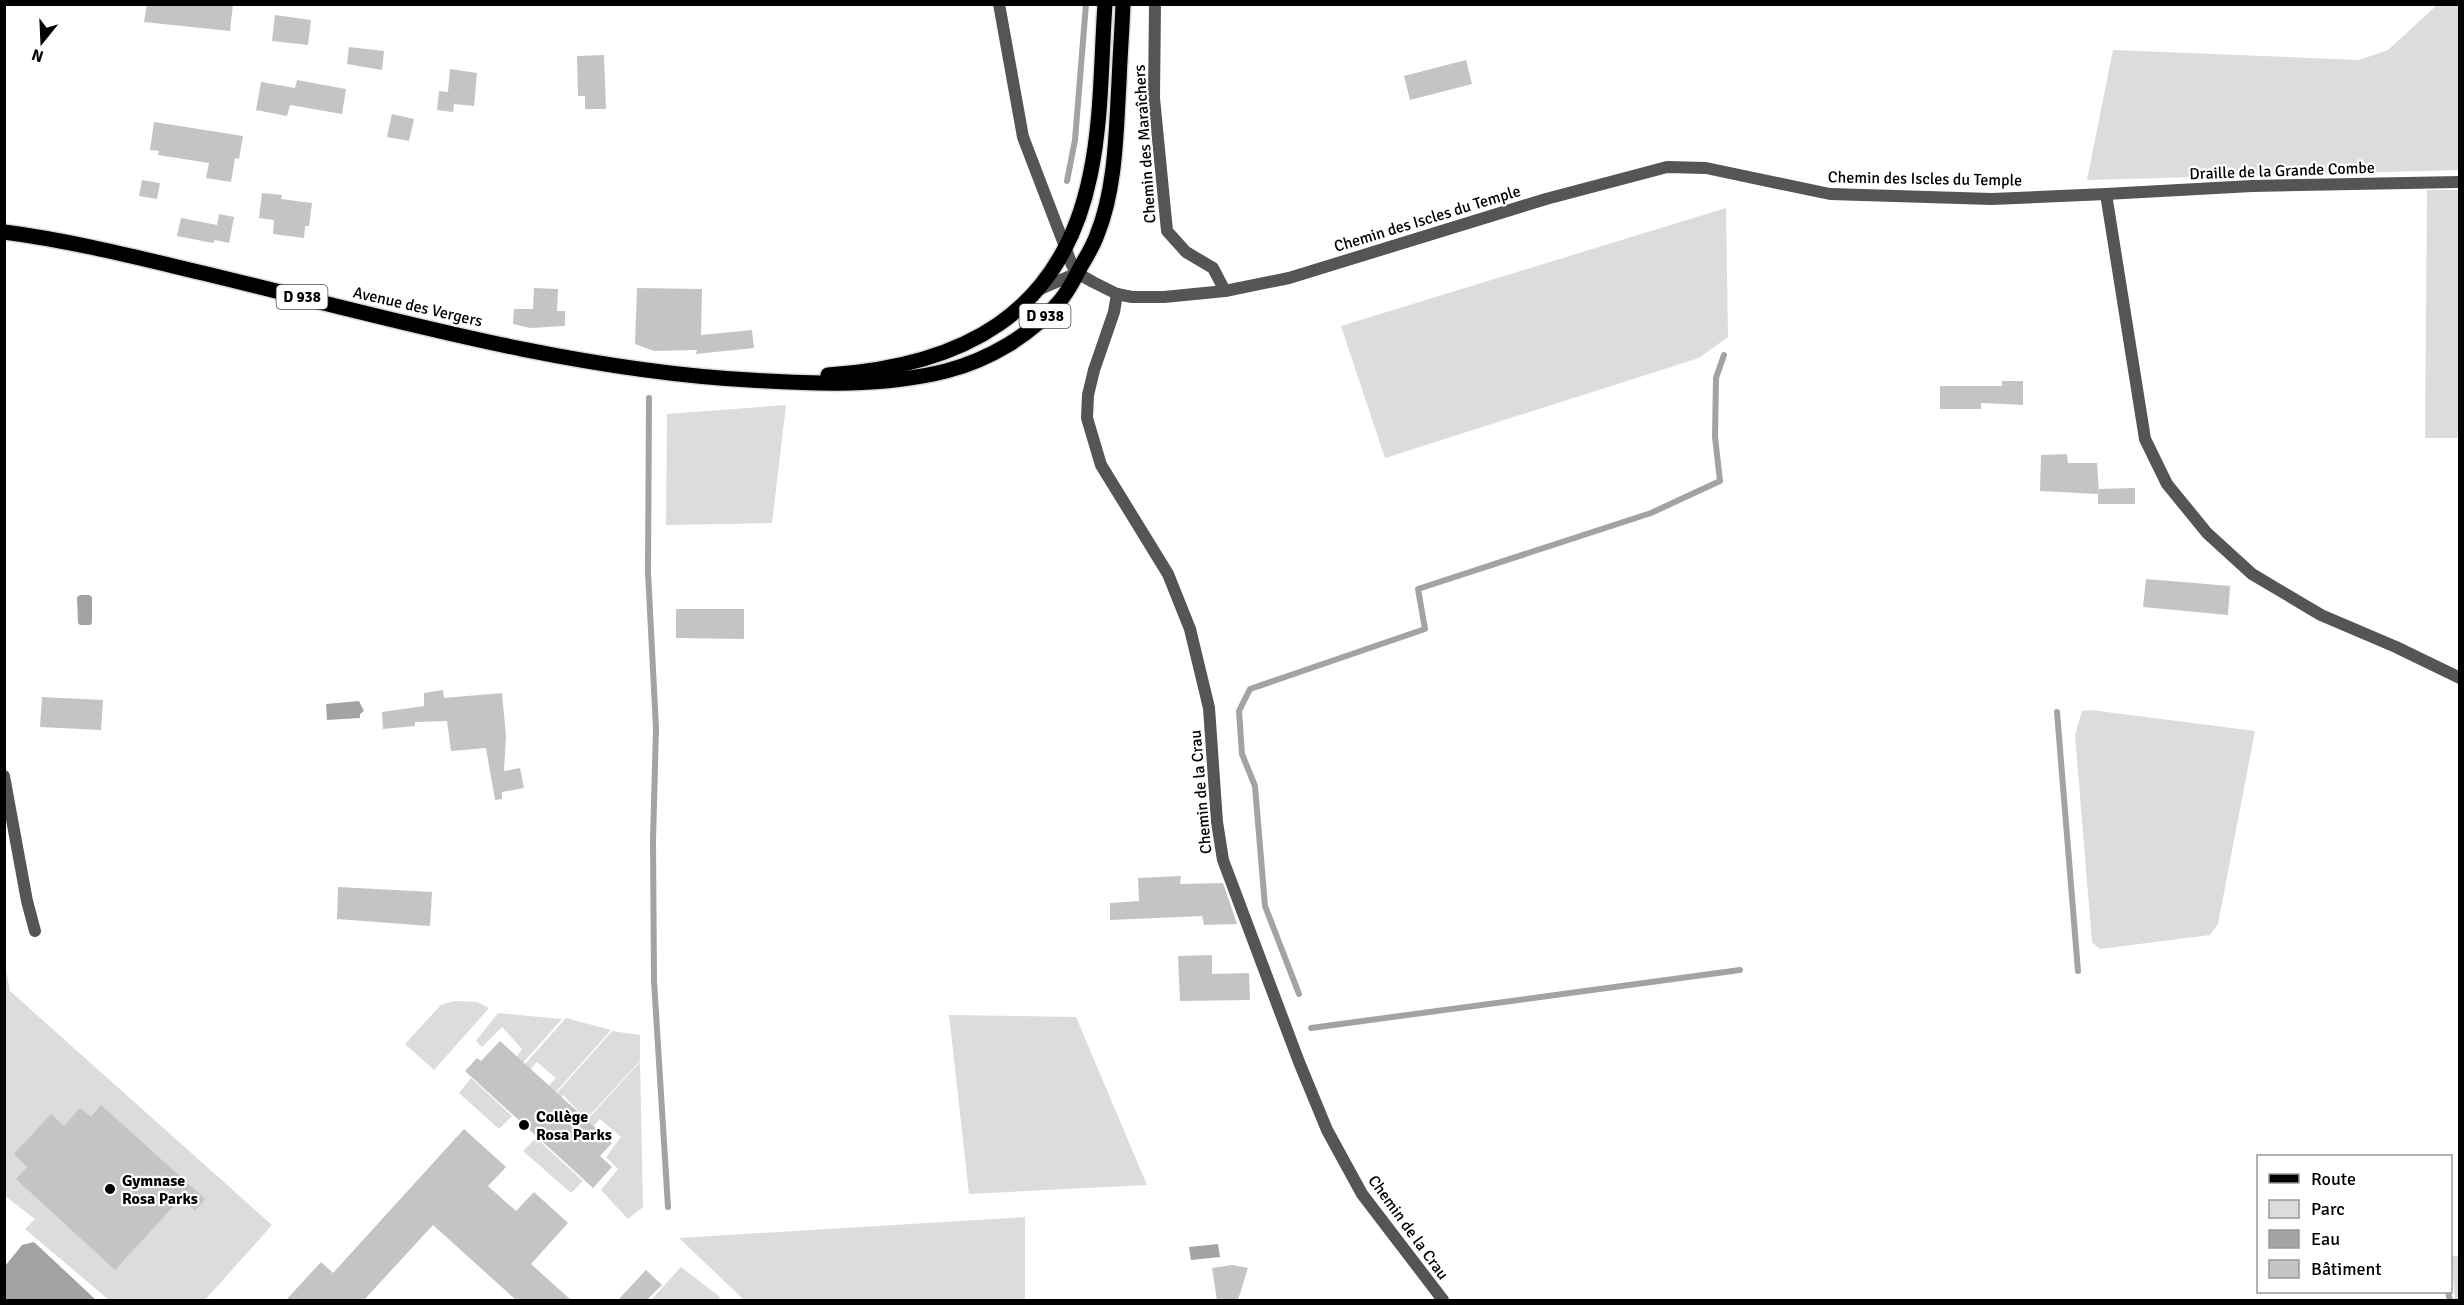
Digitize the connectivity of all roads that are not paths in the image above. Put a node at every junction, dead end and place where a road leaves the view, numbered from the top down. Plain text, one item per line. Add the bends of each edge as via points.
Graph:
1 (999, 4) edge
2 (1106, 4) edge
3 (1123, 4) edge
4 (1155, 4) edge
5 (2460, 182) edge
6 (2106, 194) junction
7 (4, 232) edge
8 (1066, 248) junction
9 (1077, 273) junction
10 (1038, 290) junction
11 (1225, 291) junction
12 (1117, 294) junction
13 (756, 381) junction
14 (2460, 678) edge
15 (4, 776) edge
16 (35, 931) dead end
17 (1443, 1300) edge

1 - 8 street via 1023,137
2 - 8 main road, D 938 via 1090,176
3 - 9 main road, D 938 via 1117,126 1105,214
4 - 11 street, Chemin des Maraîchers via 1154,98 1167,231 1186,252 1213,268
5 - 6 street, Draille de la Grande Combe via 2252,186
6 - 11 street, Chemin des Iscles du Temple via 1992,199 1830,194 1706,168 1667,167 1546,199 1289,278
6 - 14 street via 2145,439 2167,484 2207,533 2252,574 2320,615
7 - 13 main road, Avenue des Vergers / D 938 via 108,251 531,350 659,373
8 - 9 street
8 - 10 main road, D 938
9 - 10 street
9 - 12 street, Chemin des Iscles du Temple
9 - 13 main road, D 938 via 1061,300 1012,344 950,370 891,381 843,384
10 - 13 main road, D 938 via 995,329 949,352 891,367
11 - 12 street, Chemin des Iscles du Temple via 1147,298
12 - 17 street, Chemin de la Crau via 1092,378 1087,418 1101,465 1168,574 1190,629 1209,708 1223,860 1327,1130 1362,1194
15 - 16 street

